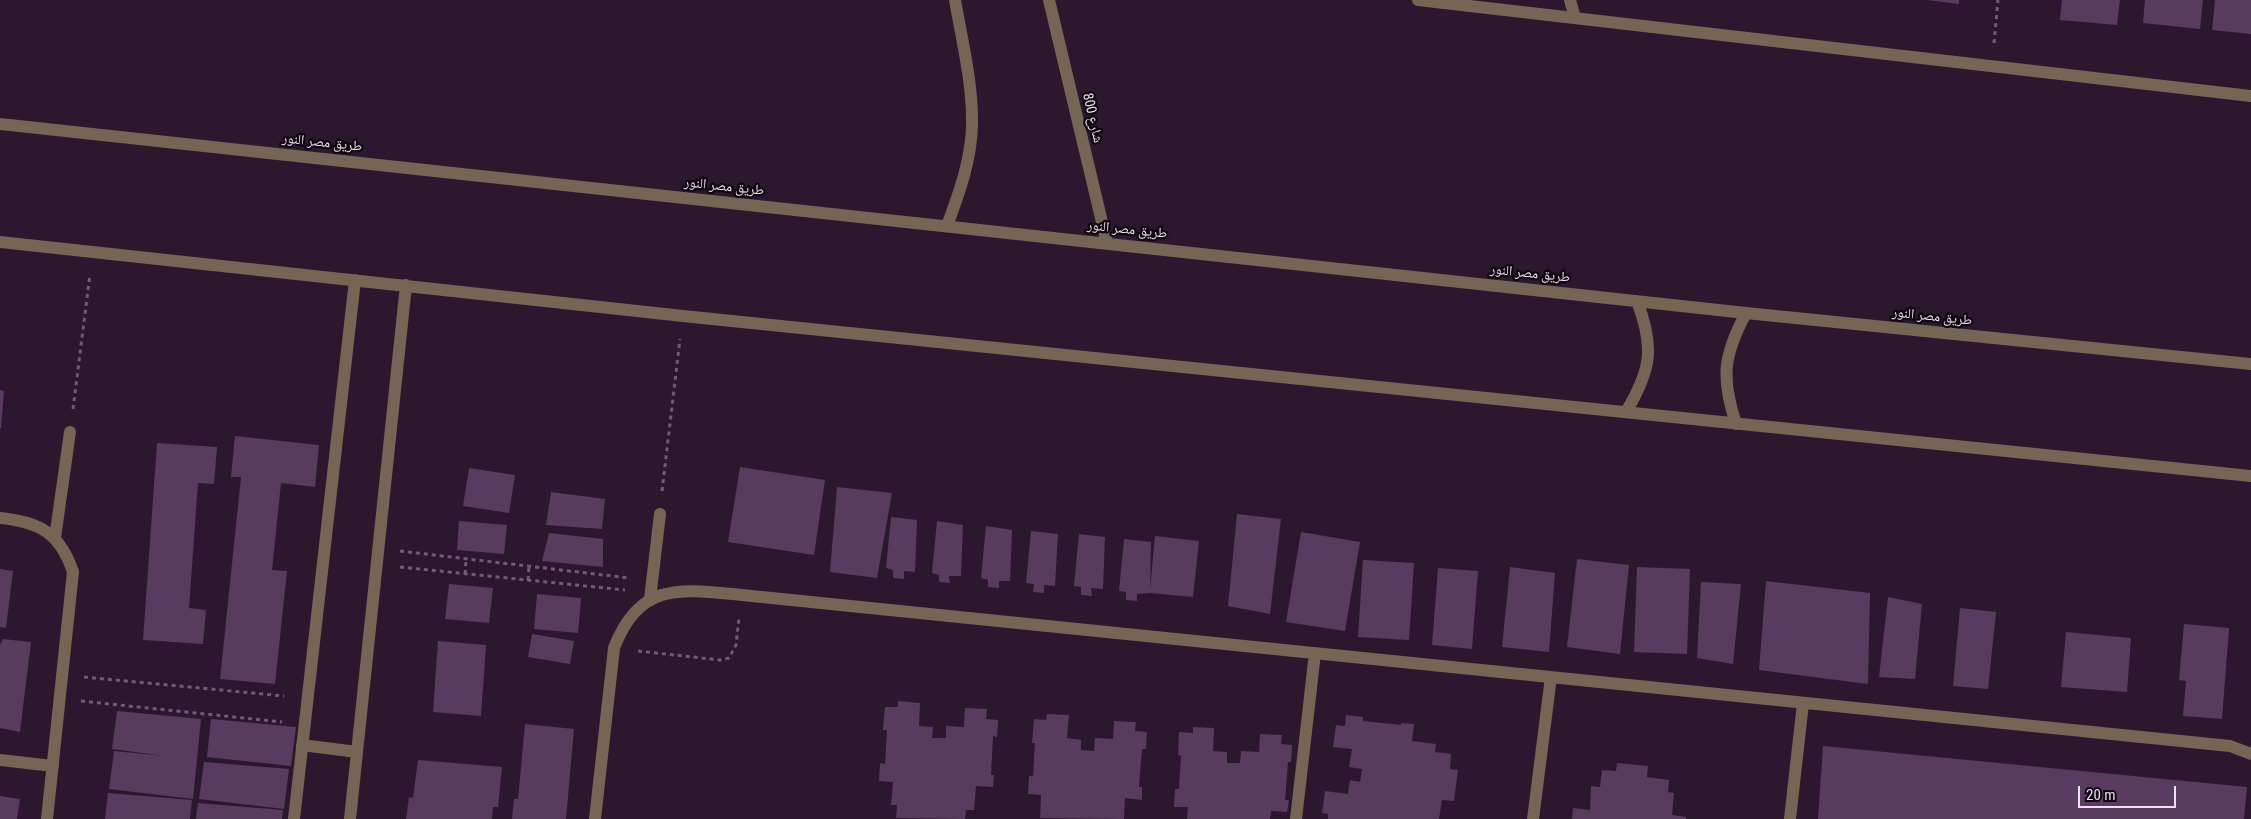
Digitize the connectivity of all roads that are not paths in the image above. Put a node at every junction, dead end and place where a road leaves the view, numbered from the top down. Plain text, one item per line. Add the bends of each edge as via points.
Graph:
1 (955, 0) edge
2 (1049, 0) edge
3 (1418, 0) edge
4 (1570, 0) edge
5 (1575, 18) junction
6 (2251, 96) edge
7 (0, 124) edge
8 (947, 226) junction
9 (0, 242) edge
10 (1107, 243) junction
11 (355, 280) junction
12 (406, 285) junction
13 (1637, 301) junction
14 (1746, 313) junction
15 (2251, 364) edge
16 (1626, 412) junction
17 (1736, 424) junction
18 (70, 432) road end
19 (2251, 476) edge
20 (660, 514) road end
21 (0, 518) edge
22 (56, 538) junction
23 (651, 591) junction
24 (1315, 653) junction
25 (1551, 677) junction
26 (1803, 703) junction
27 (302, 746) junction
28 (357, 752) junction
29 (2251, 754) edge
30 (0, 760) edge
31 (53, 766) junction
32 (48, 819) edge
33 (294, 819) edge
34 (350, 819) edge
35 (595, 819) edge
36 (1296, 819) edge
37 (1533, 819) edge
38 (1790, 819) edge

1 - 8 street via 972,126 965,177
2 - 10 street, شارع 800
3 - 5 street
4 - 5 street
5 - 6 street
7 - 8 street, طريق مصر النور
8 - 10 street, طريق مصر النور
9 - 11 street
10 - 13 street, طريق مصر النور
11 - 12 street
11 - 27 street
12 - 16 street
12 - 28 street
13 - 14 street, طريق مصر النور
13 - 16 street via 1648,329 1649,358 1641,387
14 - 15 street, طريق مصر النور
14 - 17 street via 1732,338 1726,367 1727,396
16 - 17 street
17 - 19 street
18 - 22 street
20 - 23 street
21 - 22 street via 38,526
22 - 31 street via 67,554 73,572
23 - 24 street via 742,595
23 - 35 street via 621,628 614,648
24 - 25 street
24 - 36 street
25 - 26 street
25 - 37 street
26 - 29 street via 2230,746
26 - 38 street
27 - 28 street
27 - 33 street
28 - 34 street
30 - 31 street
31 - 32 street

